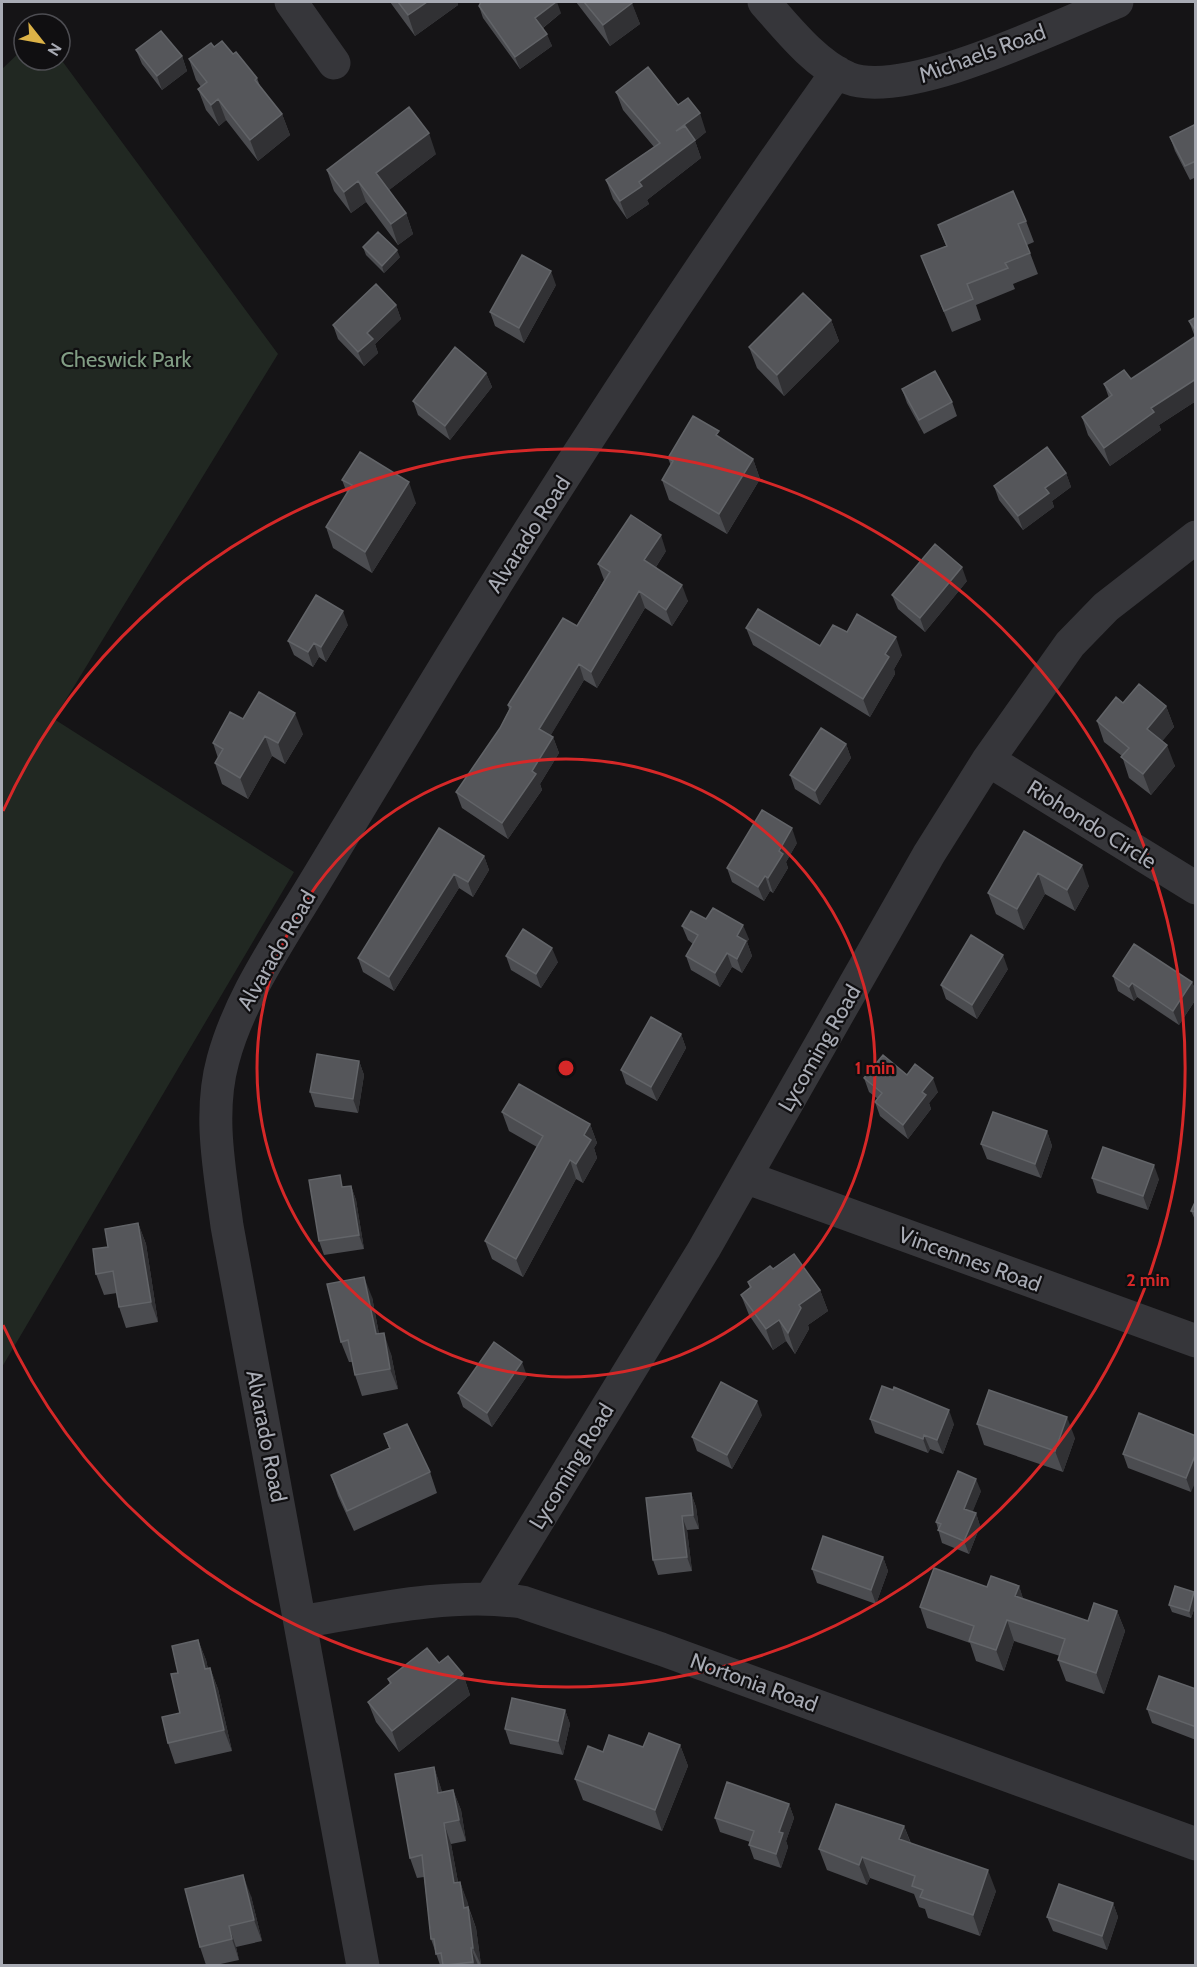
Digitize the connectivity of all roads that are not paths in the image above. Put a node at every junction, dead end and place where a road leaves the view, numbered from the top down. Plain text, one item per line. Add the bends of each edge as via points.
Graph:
1 (291, 2) edge
2 (764, 2) edge
3 (1117, 2) edge
4 (334, 63) dead end
5 (837, 72) junction
6 (1196, 537) edge
7 (988, 760) junction
8 (1196, 888) edge
9 (746, 1177) junction
10 (1196, 1341) edge
11 (490, 1599) junction
12 (300, 1622) junction
13 (1196, 1844) edge
14 (363, 1965) edge

1 - 4 street
2 - 5 street, Michaels Road
3 - 5 street, Michaels Road via 954,68 917,78 876,82 850,79
5 - 12 street, Alvarado Road via 632,372 471,622 266,962 235,1022 222,1063 217,1150 227,1226
6 - 7 street, Lycoming Road via 1106,607 1070,644
7 - 8 street, Riohondo Circle
7 - 9 street, Lycoming Road via 929,854
9 - 10 street, Vincennes Road
9 - 11 street, Lycoming Road
11 - 12 street, Nortonia Road via 415,1603
11 - 13 street, Nortonia Road via 522,1602 661,1649
12 - 14 street, Alvarado Road

